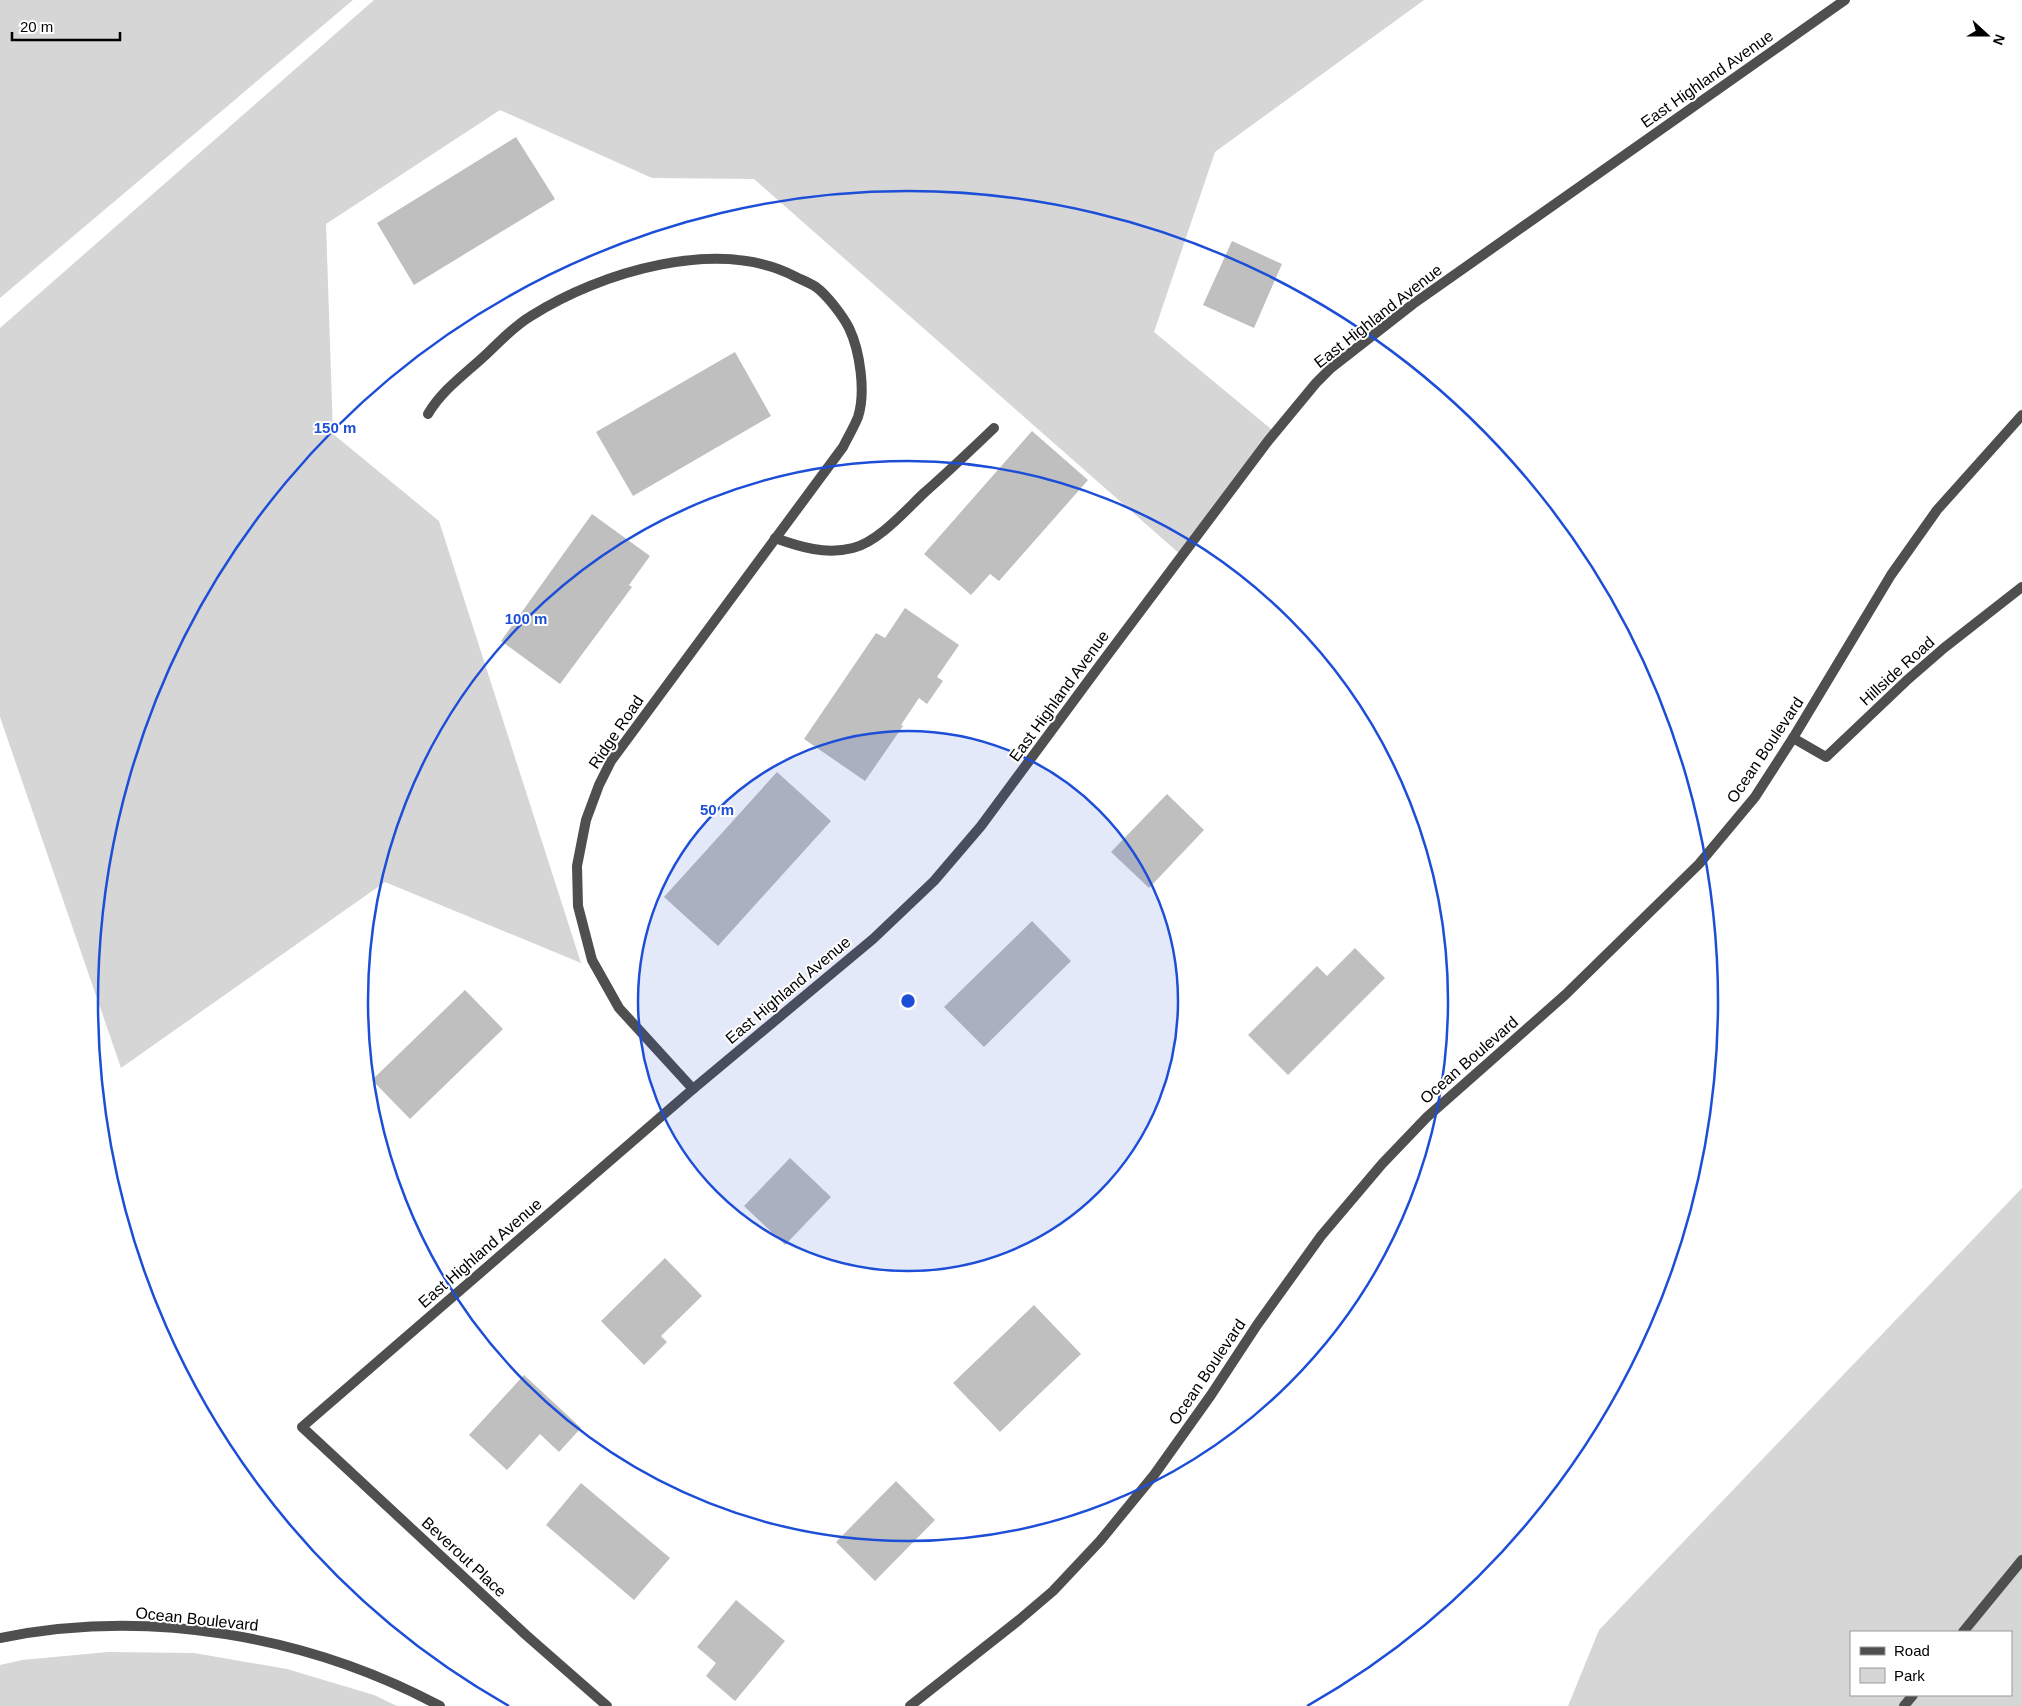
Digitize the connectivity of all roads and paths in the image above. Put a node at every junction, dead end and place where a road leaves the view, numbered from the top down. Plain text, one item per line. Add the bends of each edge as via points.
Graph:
1 (1845, 0) edge
2 (428, 414) dead end
3 (2022, 415) edge
4 (994, 428) dead end
5 (774, 538) junction
6 (2022, 587) edge
7 (1793, 738) junction
8 (693, 1089) junction
9 (302, 1427) joint
10 (2022, 1560) edge
11 (1964, 1631) edge
12 (0, 1638) edge
13 (1912, 1696) edge
14 (440, 1706) edge
15 (607, 1706) edge
16 (910, 1706) edge
17 (1904, 1706) edge

1 - 8 street, East Highland Avenue via 1413,304 1331,368 1268,441 981,826 934,881 873,939
2 - 5 street, Ridge Road via 443,392 505,334 568,296 629,271 682,260 747,260 780,268 817,288 844,319 854,340 862,385 858,416 843,447
3 - 7 street, Ocean Boulevard via 1937,510 1891,576
4 - 5 street via 870,541 854,548 828,551
5 - 8 street, Ridge Road via 611,761 586,820 577,866 578,906 592,960 619,1008
6 - 7 street, Hillside Road via 1944,648 1826,757
7 - 16 street, Ocean Boulevard via 1754,798 1699,864 1565,995 1427,1116 1330,1224 1160,1467 1100,1541 1053,1591
8 - 9 street, East Highland Avenue
9 - 15 street, Beverout Place
10 - 11 street
12 - 14 street, Ocean Boulevard via 114,1627 214,1632 265,1640 314,1653 362,1669
13 - 17 street

